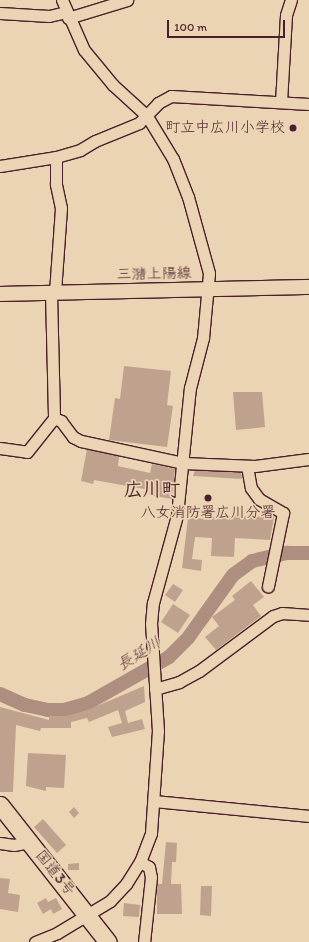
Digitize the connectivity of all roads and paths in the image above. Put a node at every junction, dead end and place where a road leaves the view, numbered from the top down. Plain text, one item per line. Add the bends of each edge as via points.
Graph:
1 (62, 0) edge
2 (127, 0) edge
3 (291, 0) edge
4 (0, 13) edge
5 (67, 15) junction
6 (281, 102) junction
7 (309, 104) edge
8 (147, 116) junction
9 (56, 157) junction
10 (0, 166) edge
11 (309, 287) edge
12 (208, 290) junction
13 (53, 292) junction
14 (0, 294) edge
15 (54, 418) junction
16 (0, 448) edge
17 (309, 459) edge
18 (183, 462) junction
19 (246, 466) junction
20 (268, 586) dead end
21 (309, 615) edge
22 (155, 690) junction
23 (154, 801) junction
24 (0, 805) edge
25 (309, 816) edge
26 (28, 842) junction
27 (0, 844) edge
28 (140, 862) junction
29 (88, 914) junction
30 (35, 942) edge
31 (108, 942) edge
32 (144, 942) edge

1 - 5 street
2 - 5 street
3 - 6 street via 286,15
4 - 5 street
5 - 8 street via 95,66
6 - 7 street
6 - 8 street via 171,96 158,103
8 - 9 street via 121,132
8 - 12 street via 173,159 188,197 205,254 209,273
9 - 10 street
9 - 13 street via 56,184 61,208
11 - 12 main road, 三潴上陽線
12 - 13 main road, 三潴上陽線
12 - 18 street via 204,338 190,388
13 - 14 main road, 三潴上陽線
13 - 15 street
15 - 16 street via 27,452
15 - 18 street via 61,421 73,437 81,441
17 - 19 street
18 - 19 street
18 - 22 street via 177,514 153,603 151,644
19 - 20 street via 251,488 259,499 283,513
21 - 22 street via 282,613 273,616 199,671 179,682
22 - 23 street via 158,731
23 - 25 street
23 - 28 street via 151,833
24 - 26 highway, 国道3号
26 - 27 street
26 - 29 highway, 国道3号
28 - 29 street via 126,884 110,901
28 - 32 street via 149,867 151,876
29 - 30 street via 57,933
29 - 31 highway, 国道3号

